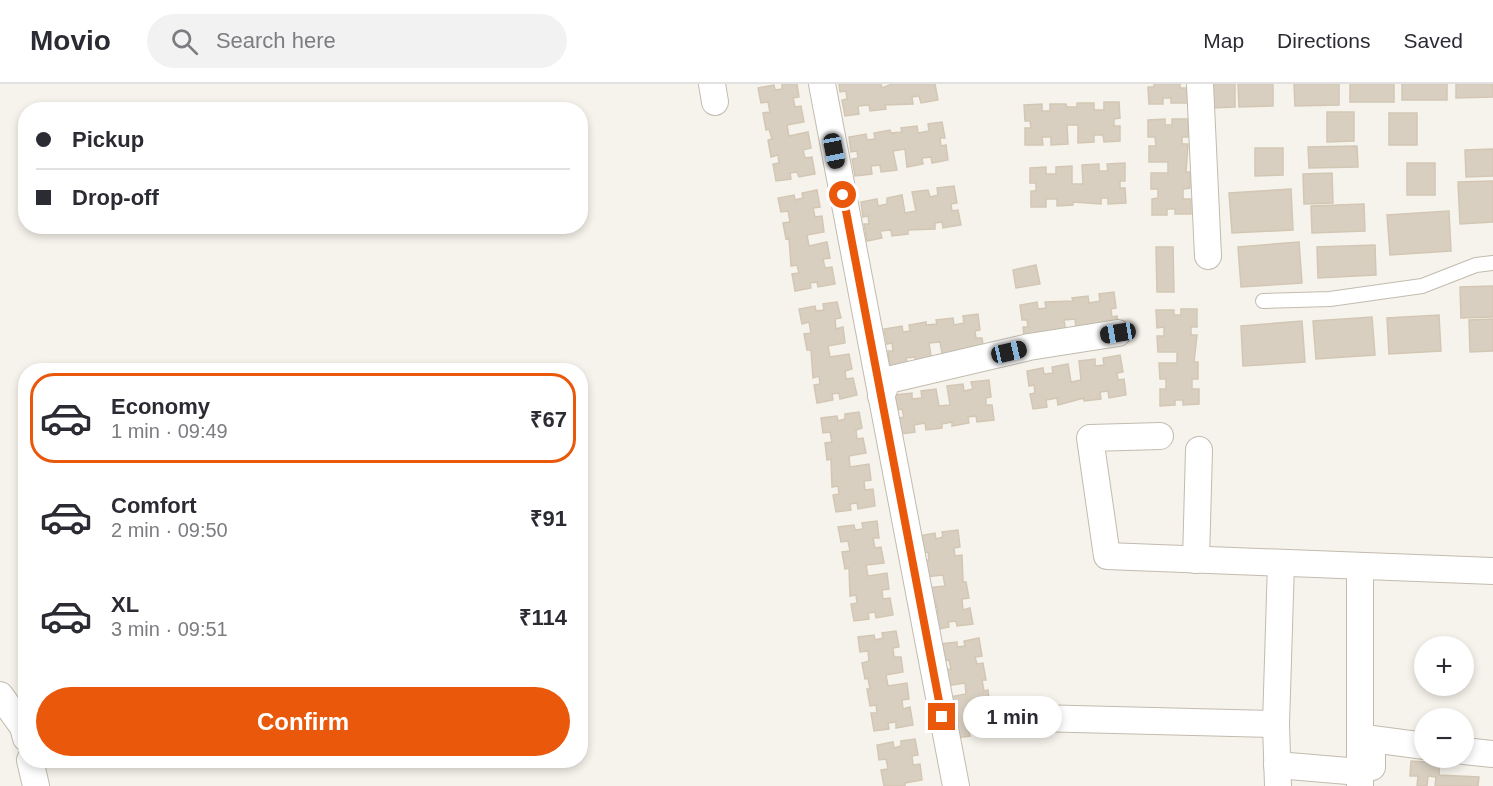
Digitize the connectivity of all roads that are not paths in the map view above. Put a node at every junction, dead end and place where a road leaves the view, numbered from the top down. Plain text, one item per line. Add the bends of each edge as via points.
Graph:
1 (822, 84) edge
2 (1200, 84) edge
3 (1208, 256) dead end
4 (1493, 263) edge
5 (1263, 301) dead end
6 (1118, 333) dead end
7 (881, 396) junction
8 (1160, 436) dead end
9 (1198, 450) dead end
10 (1196, 560) junction
11 (1281, 563) junction
12 (1360, 566) junction
13 (1493, 571) edge
14 (0, 695) edge
15 (1035, 718) dead end
16 (18, 720) edge
17 (1276, 724) junction
18 (1414, 745) edge
19 (1474, 752) edge
20 (1493, 754) edge
21 (32, 768) edge
22 (1277, 776) edge
23 (1364, 782) edge
24 (36, 786) edge
25 (956, 786) edge

1 - 7 street
2 - 3 street
4 - 5 lane via 1476,265 1422,286 1330,298
6 - 7 street via 1029,347 888,380
7 - 25 street
8 - 10 street via 1090,438 1107,556
9 - 10 street
10 - 11 street
11 - 12 street
11 - 17 street
12 - 13 street
12 - 23 street
14 - 16 street
15 - 17 street
17 - 22 street
18 - 23 street via 1372,739
19 - 20 street
21 - 24 street
22 - 23 street

